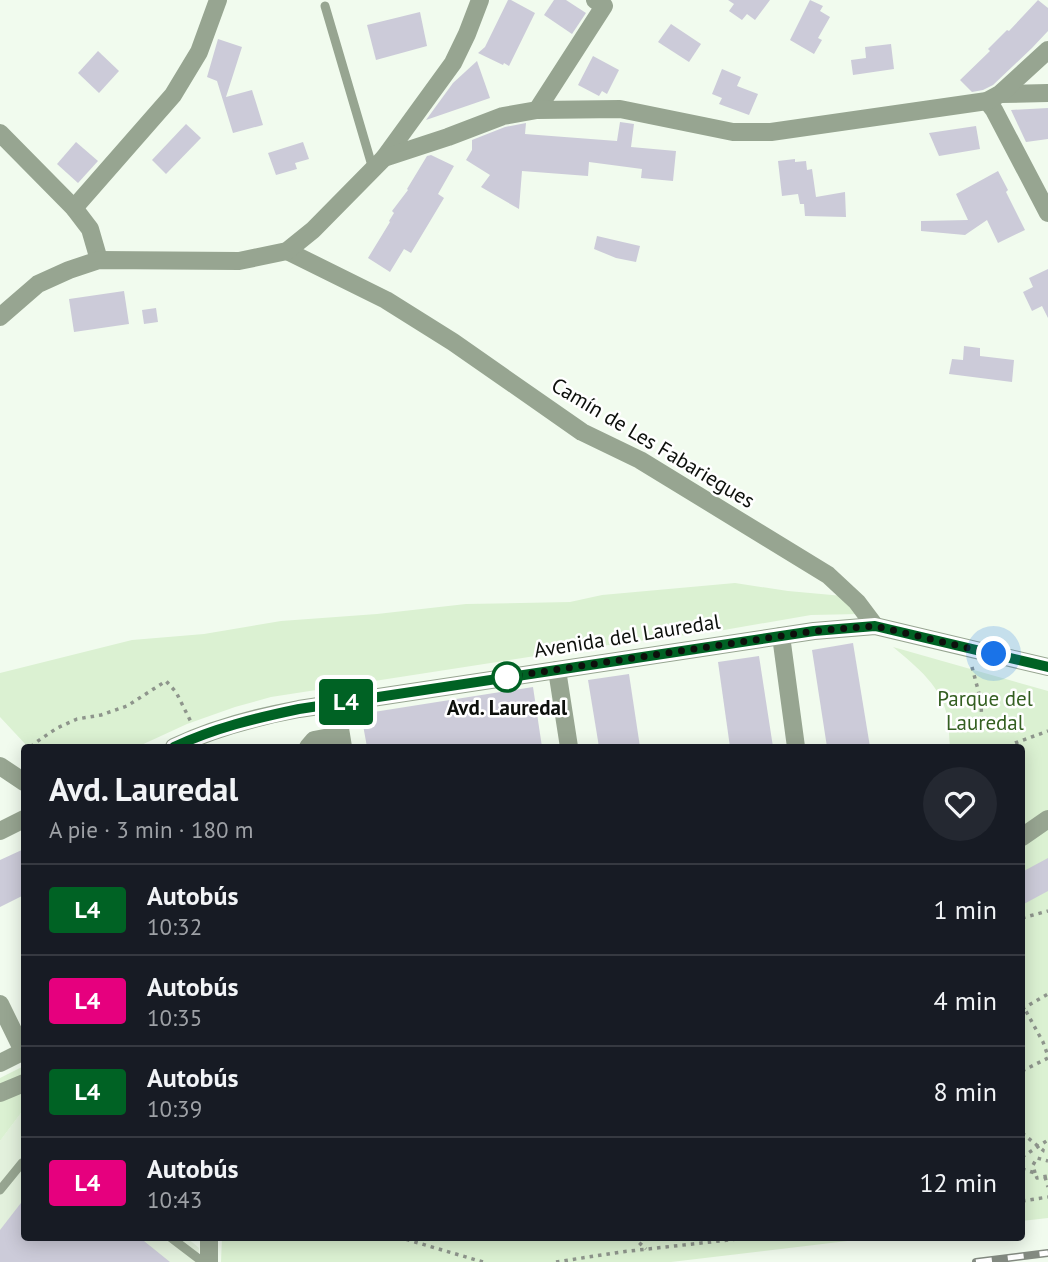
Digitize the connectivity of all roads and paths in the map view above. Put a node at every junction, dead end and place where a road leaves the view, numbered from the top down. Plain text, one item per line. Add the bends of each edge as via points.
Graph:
1 (218, 0) edge
2 (480, 0) edge
3 (596, 0) edge
4 (325, 6) dead end
5 (1048, 50) edge
6 (1048, 93) edge
7 (994, 98) junction
8 (537, 110) junction
9 (0, 133) edge
10 (378, 164) junction
11 (74, 208) junction
12 (1048, 213) edge
13 (286, 251) junction
14 (99, 260) junction
15 (0, 317) edge
16 (875, 626) junction
17 (780, 636) junction
18 (967, 648) junction
19 (1048, 667) edge
20 (557, 670) junction
21 (336, 704) junction
22 (982, 730) dead end
23 (1048, 731) edge
24 (198, 737) junction
25 (341, 741) edge
26 (1015, 743) dead end
27 (34, 744) edge
28 (181, 744) edge
29 (311, 744) edge
30 (569, 744) edge
31 (796, 744) edge
32 (0, 766) edge
33 (21, 780) edge
34 (1048, 819) edge
35 (21, 820) edge
36 (0, 831) edge
37 (1025, 835) edge
38 (1048, 911) edge
39 (1025, 917) edge
40 (1048, 995) edge
41 (0, 1004) edge
42 (1025, 1006) edge
43 (1025, 1010) edge
44 (21, 1045) edge
45 (1047, 1049) edge
46 (21, 1052) edge
47 (1048, 1057) edge
48 (0, 1062) edge
49 (1025, 1069) edge
50 (21, 1084) edge
51 (0, 1093) edge
52 (1025, 1136) edge
53 (1048, 1140) edge
54 (1038, 1147) junction
55 (1048, 1152) edge
56 (1025, 1155) edge
57 (1048, 1161) edge
58 (21, 1164) edge
59 (1025, 1170) edge
60 (1035, 1172) junction
61 (1046, 1176) edge
62 (1048, 1187) edge
63 (0, 1190) edge
64 (1048, 1197) edge
65 (1025, 1201) edge
66 (175, 1241) edge
67 (209, 1241) edge
68 (412, 1241) edge
69 (637, 1241) edge
70 (721, 1241) edge
71 (704, 1243) joint
72 (646, 1249) junction
73 (203, 1262) edge
74 (209, 1262) edge
75 (483, 1262) edge
76 (556, 1262) edge

1 - 11 street via 199,52 173,94
2 - 10 street via 453,63
3 - 8 street via 604,6
4 - 10 lane
5 - 7 street
6 - 7 street
7 - 8 street via 771,132 733,132 620,109
7 - 12 street via 994,110
8 - 10 street via 503,116
9 - 11 street
10 - 13 street
11 - 14 street via 90,229
13 - 14 street via 239,261
13 - 16 street, Camín de Les Fabariegues via 386,300 582,432 640,460 828,575
14 - 15 street via 38,284
16 - 17 street, Avenida del Lauredal
16 - 18 street, Avenida del Lauredal
17 - 20 street, Avenida del Lauredal
17 - 31 street
18 - 19 street, Avenida del Lauredal
18 - 22 path via 981,701
20 - 21 street, Avenida del Lauredal
20 - 30 street
21 - 24 street, Avenida del Lauredal via 263,716
21 - 25 street
23 - 26 path
24 - 27 path via 166,681 127,706 77,719
24 - 28 street, Avenida del Lauredal
25 - 29 street via 314,740
32 - 33 street
34 - 37 street
35 - 36 street
38 - 39 path
40 - 42 path
41 - 44 street
43 - 45 path
45 - 47 path
46 - 48 street
47 - 49 path
50 - 51 street
52 - 54 path
53 - 54 path
54 - 55 path
54 - 56 path
57 - 60 path via 1037,1158
58 - 63 lane
59 - 60 path
60 - 61 path via 1037,1178
61 - 62 path
64 - 65 path
66 - 73 lane
67 - 74 street
68 - 75 path
69 - 72 path
70 - 71 path
71 - 72 path
72 - 76 path

